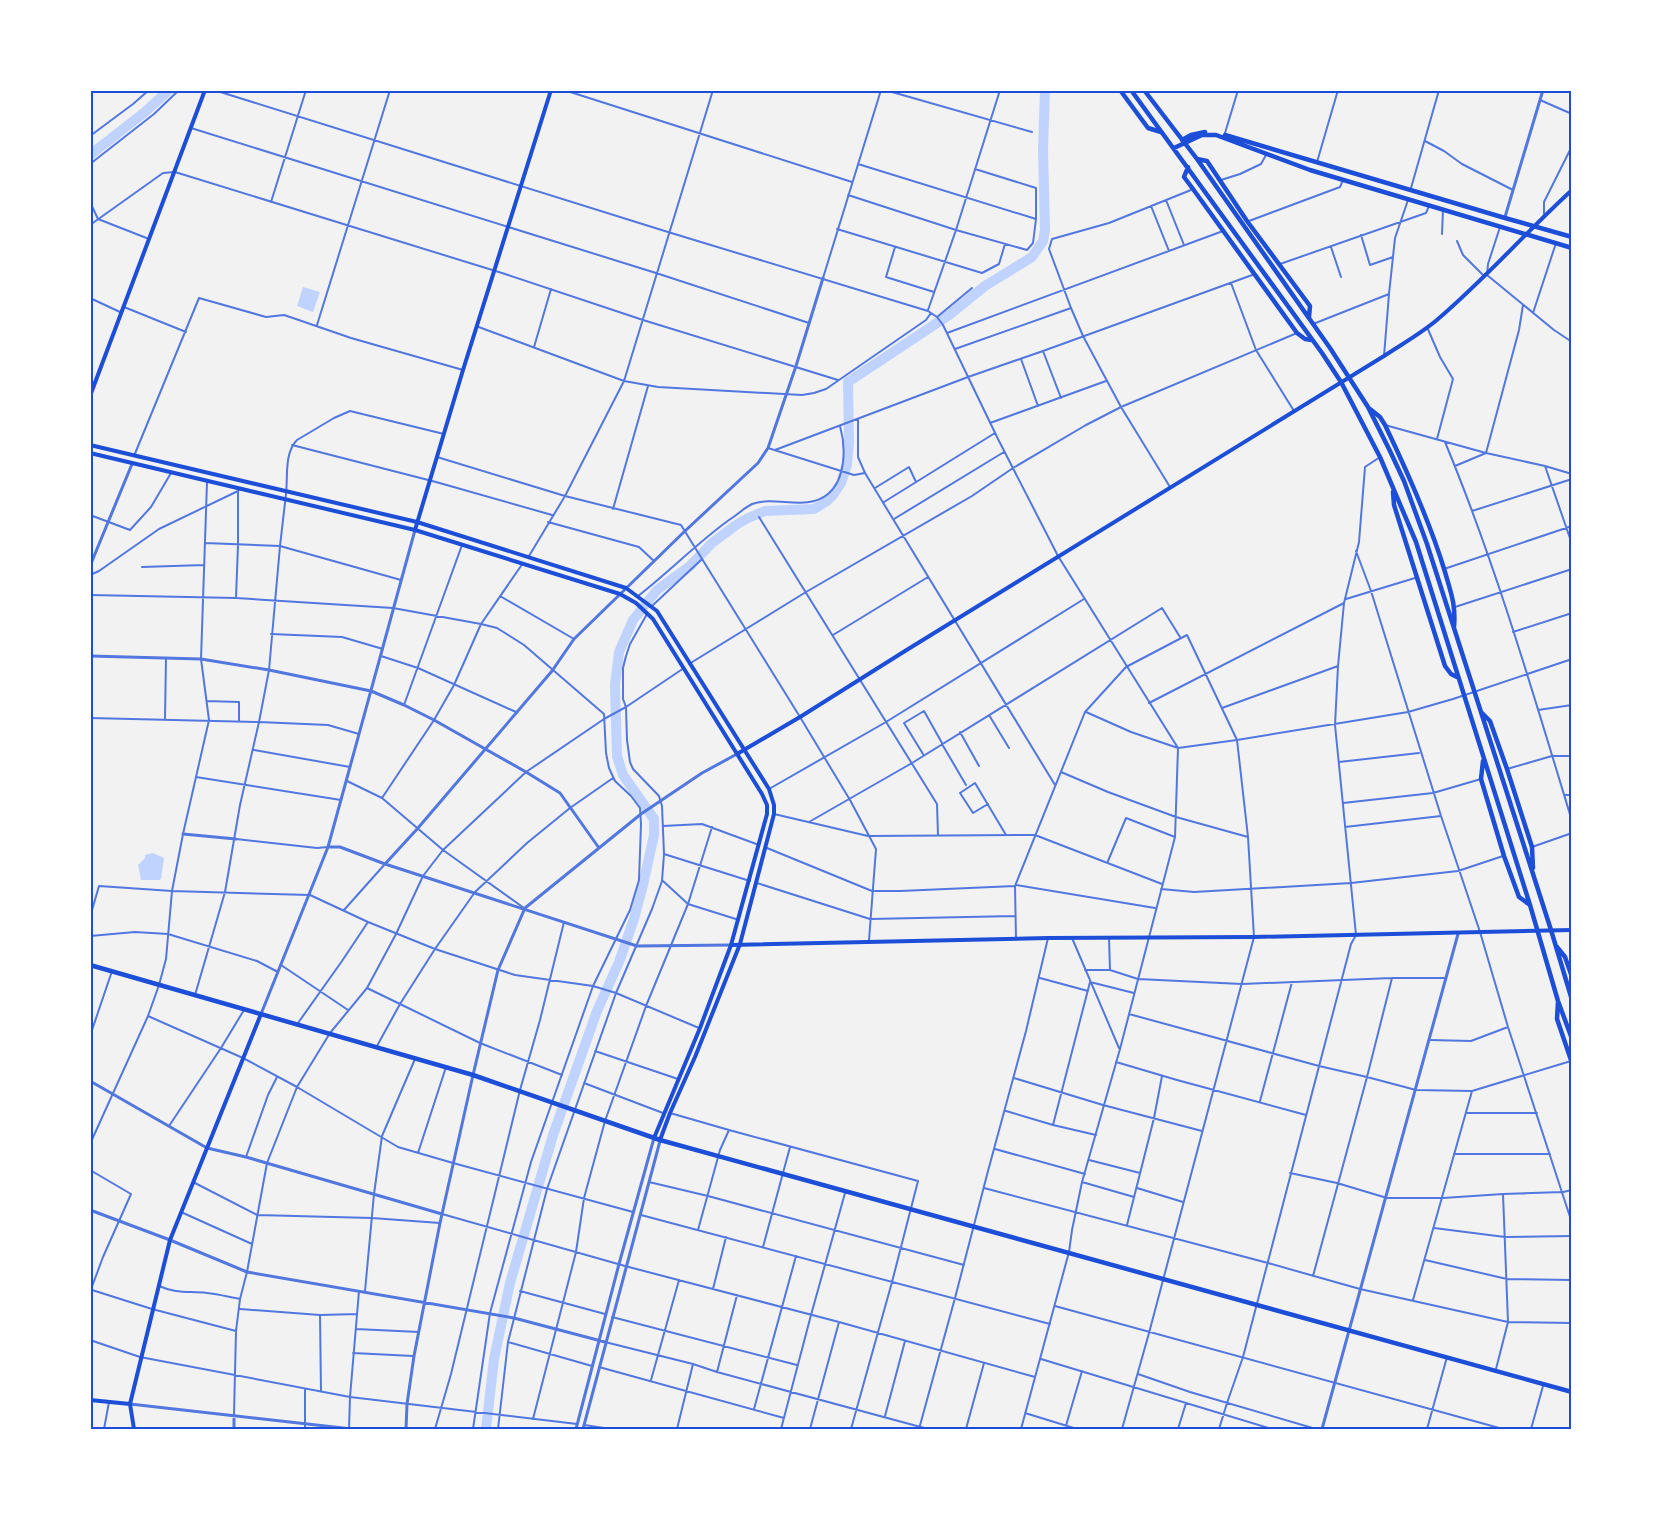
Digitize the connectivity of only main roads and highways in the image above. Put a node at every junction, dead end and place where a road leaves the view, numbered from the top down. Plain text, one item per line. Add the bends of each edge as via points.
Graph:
1 (205, 90) edge
2 (551, 90) edge
3 (1120, 90) edge
4 (1131, 90) edge
5 (1144, 90) edge
6 (1161, 132) junction
7 (1184, 141) junction
8 (1174, 148) junction
9 (1197, 159) junction
10 (1188, 167) junction
11 (1572, 190) edge
12 (1533, 226) junction
13 (1524, 235) junction
14 (1572, 237) edge
15 (1572, 248) edge
16 (1309, 318) junction
17 (1312, 340) junction
18 (1349, 377) junction
19 (1341, 382) junction
20 (90, 396) edge
21 (1368, 407) junction
22 (90, 446) edge
23 (90, 453) edge
24 (1392, 485) junction
25 (417, 522) junction
26 (415, 530) junction
27 (1427, 544) junction
28 (1440, 554) junction
29 (1423, 592) junction
30 (1435, 603) junction
31 (1454, 630) junction
32 (1457, 677) junction
33 (1480, 711) junction
34 (744, 751) junction
35 (737, 754) junction
36 (1483, 759) junction
37 (1485, 789) junction
38 (1497, 802) junction
39 (1534, 876) junction
40 (1530, 905) junction
41 (1551, 930) junction
42 (1572, 930) edge
43 (1537, 931) junction
44 (740, 944) junction
45 (731, 945) junction
46 (1557, 947) junction
47 (90, 965) edge
48 (1572, 977) edge
49 (1572, 1000) edge
50 (1558, 1001) junction
51 (261, 1014) junction
52 (1572, 1039) edge
53 (1572, 1062) edge
54 (654, 1138) junction
55 (660, 1140) junction
56 (1572, 1392) edge
57 (90, 1400) edge
58 (130, 1404) junction
59 (134, 1429) edge

1 - 20 main road
2 - 25 main road
3 - 6 highway via 1148,128
4 - 6 highway
5 - 7 highway
6 - 8 highway
7 - 8 highway
7 - 9 highway
7 - 12 highway via 1191,135 1208,132 1224,135
7 - 13 highway via 1210,134 1223,137 1310,170
8 - 10 highway
9 - 16 highway
9 - 16 highway via 1207,161 1310,306
10 - 17 highway
10 - 17 highway via 1184,177 1297,333
11 - 12 main road
12 - 13 main road
12 - 14 highway
13 - 15 highway
13 - 18 main road via 1436,321
16 - 18 highway
17 - 19 highway
18 - 19 main road
18 - 21 highway
19 - 24 highway
19 - 34 main road
21 - 27 highway via 1404,481
21 - 28 highway via 1385,425
22 - 25 main road
23 - 26 main road
24 - 29 highway via 1394,505
24 - 30 highway via 1416,542
25 - 26 main road
25 - 34 main road via 626,588 651,605
26 - 35 main road via 620,594 636,603 653,619
27 - 28 highway
27 - 31 highway
28 - 31 highway via 1455,607
29 - 30 highway
29 - 32 highway via 1445,666
30 - 32 highway
31 - 33 highway
32 - 36 highway
33 - 39 highway
33 - 39 highway via 1490,721 1507,769 1532,847
34 - 35 main road
34 - 44 main road via 769,789 774,814
35 - 45 main road via 762,794 767,814
36 - 37 highway via 1481,779
36 - 38 highway
37 - 38 highway
37 - 40 highway via 1519,897
38 - 40 highway
39 - 41 highway
40 - 43 highway
41 - 42 main road
41 - 43 main road
41 - 46 highway
43 - 44 main road
43 - 50 highway
44 - 45 main road
44 - 55 main road
45 - 54 main road
46 - 48 highway
46 - 49 highway
47 - 51 highway
50 - 52 highway
50 - 53 highway via 1557,1019
51 - 54 highway via 473,1074
51 - 58 main road via 170,1240
54 - 55 highway
55 - 56 highway
57 - 58 main road
58 - 59 main road

